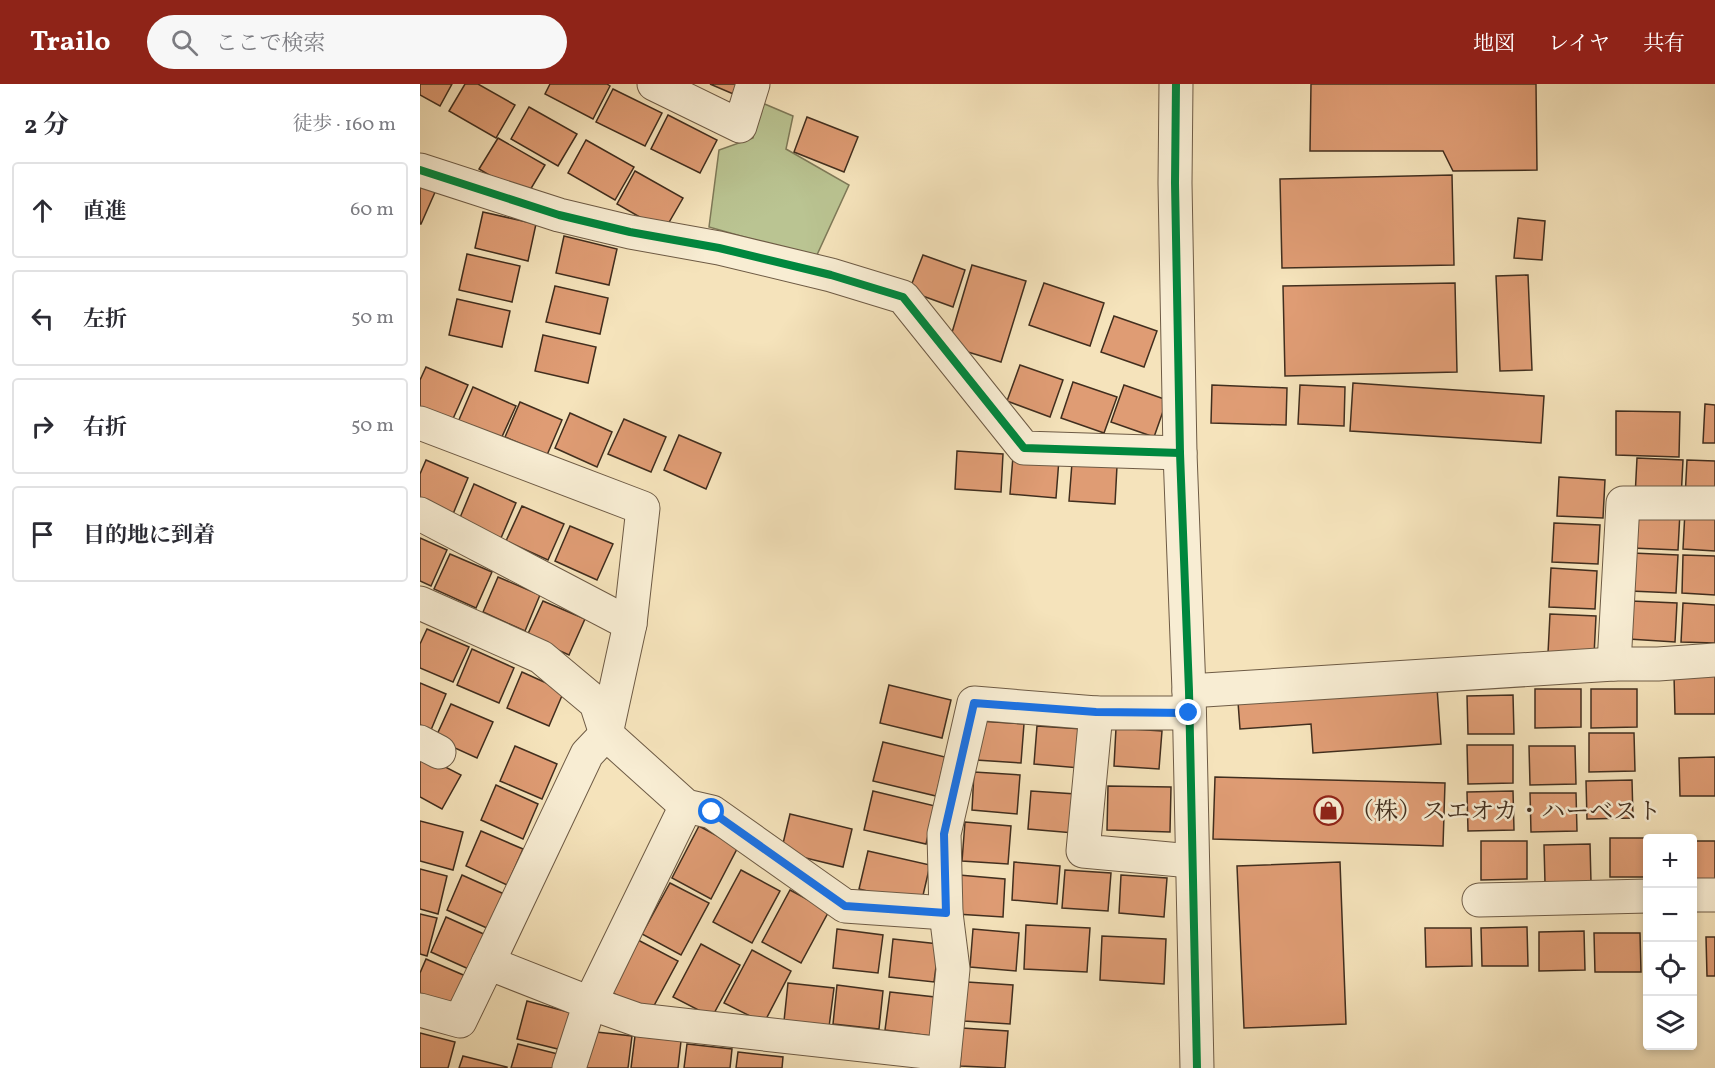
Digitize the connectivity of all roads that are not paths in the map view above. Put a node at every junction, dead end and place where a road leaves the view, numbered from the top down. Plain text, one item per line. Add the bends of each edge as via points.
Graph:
1 (654, 84) edge
2 (753, 84) edge
3 (1176, 84) edge
4 (420, 170) edge
5 (420, 423) edge
6 (1180, 453) junction
7 (1715, 503) edge
8 (420, 514) edge
9 (420, 603) edge
10 (630, 624) junction
11 (1715, 660) edge
12 (1614, 664) junction
13 (1189, 702) junction
14 (1096, 712) junction
15 (606, 734) junction
16 (686, 806) junction
17 (1191, 861) junction
18 (1715, 894) edge
19 (1697, 895) edge
20 (1643, 896) edge
21 (1479, 900) dead end
22 (946, 913) junction
23 (488, 963) junction
24 (590, 1003) junction
25 (420, 1010) edge
26 (944, 1061) edge
27 (569, 1068) edge
28 (1197, 1068) edge

1 - 2 street via 740,126
3 - 6 street
4 - 6 street via 559,215 820,272 903,297 1023,448
5 - 10 street via 643,508
6 - 13 street
7 - 12 street via 1623,503
8 - 10 street
9 - 15 street via 541,657 596,703
10 - 15 street
11 - 12 street
12 - 13 street
13 - 14 street
13 - 17 street
14 - 17 street via 1083,852
14 - 22 street via 974,703 944,834
15 - 16 street
15 - 23 street via 587,754
16 - 22 street via 712,812 845,906
16 - 24 street
17 - 28 street
18 - 19 street
20 - 21 street
22 - 26 street via 953,969
23 - 24 street
23 - 25 street via 460,1021
24 - 26 street via 638,1020
24 - 27 street

